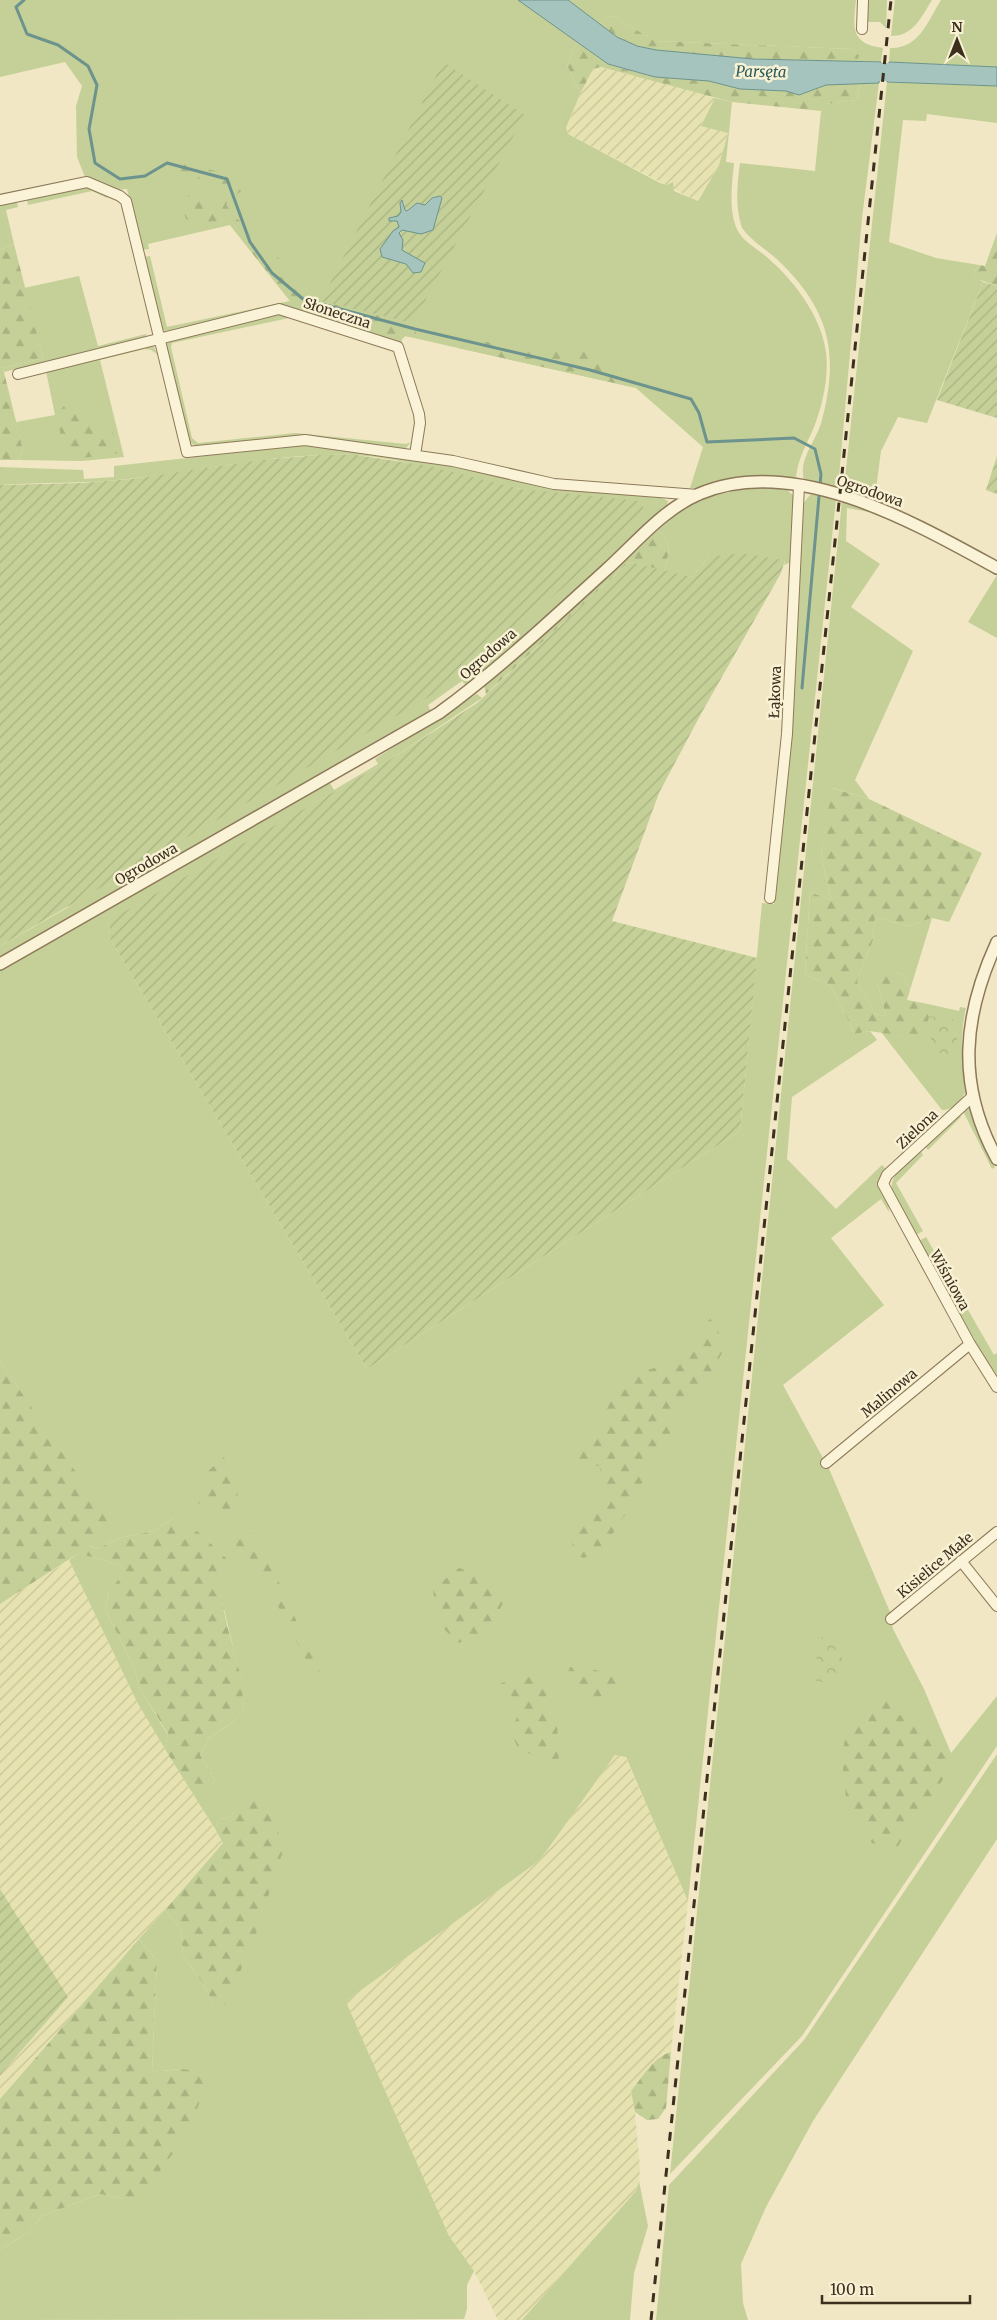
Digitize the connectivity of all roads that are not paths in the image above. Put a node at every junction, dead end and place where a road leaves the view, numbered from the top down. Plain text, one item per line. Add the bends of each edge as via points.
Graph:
1 (863, 0) edge
2 (862, 29) dead end
3 (0, 200) edge
4 (158, 338) junction
5 (18, 374) dead end
6 (415, 455) junction
7 (799, 486) junction
8 (698, 495) junction
9 (997, 568) edge
10 (770, 898) dead end
11 (997, 942) edge
12 (0, 964) edge
13 (973, 1096) junction
14 (997, 1159) edge
15 (883, 1184) joint
16 (970, 1344) junction
17 (997, 1387) edge
18 (826, 1464) dead end
19 (997, 1532) edge
20 (961, 1561) junction
21 (997, 1606) edge
22 (891, 1619) dead end

1 - 2 street
3 - 4 street via 87,182 120,196 126,202
4 - 5 street, Słoneczna
4 - 6 street via 187,452 305,440
4 - 6 street, Słoneczna via 279,309 398,347 419,414
6 - 8 street via 554,484
7 - 8 street, Ogrodowa via 744,483
7 - 9 street, Ogrodowa via 839,494 892,513
7 - 10 street, Łąkowa via 787,734
8 - 12 street, Ogrodowa via 660,520 474,688 439,713
11 - 13 street via 982,976 969,1027 968,1058
13 - 14 street
13 - 15 street, Zielona via 887,1176
15 - 16 street, Wiśniowa
16 - 17 street, Wiśniowa
16 - 18 street, Malinowa
19 - 20 street, Kisielice Małe
20 - 21 street
20 - 22 street, Kisielice Małe

